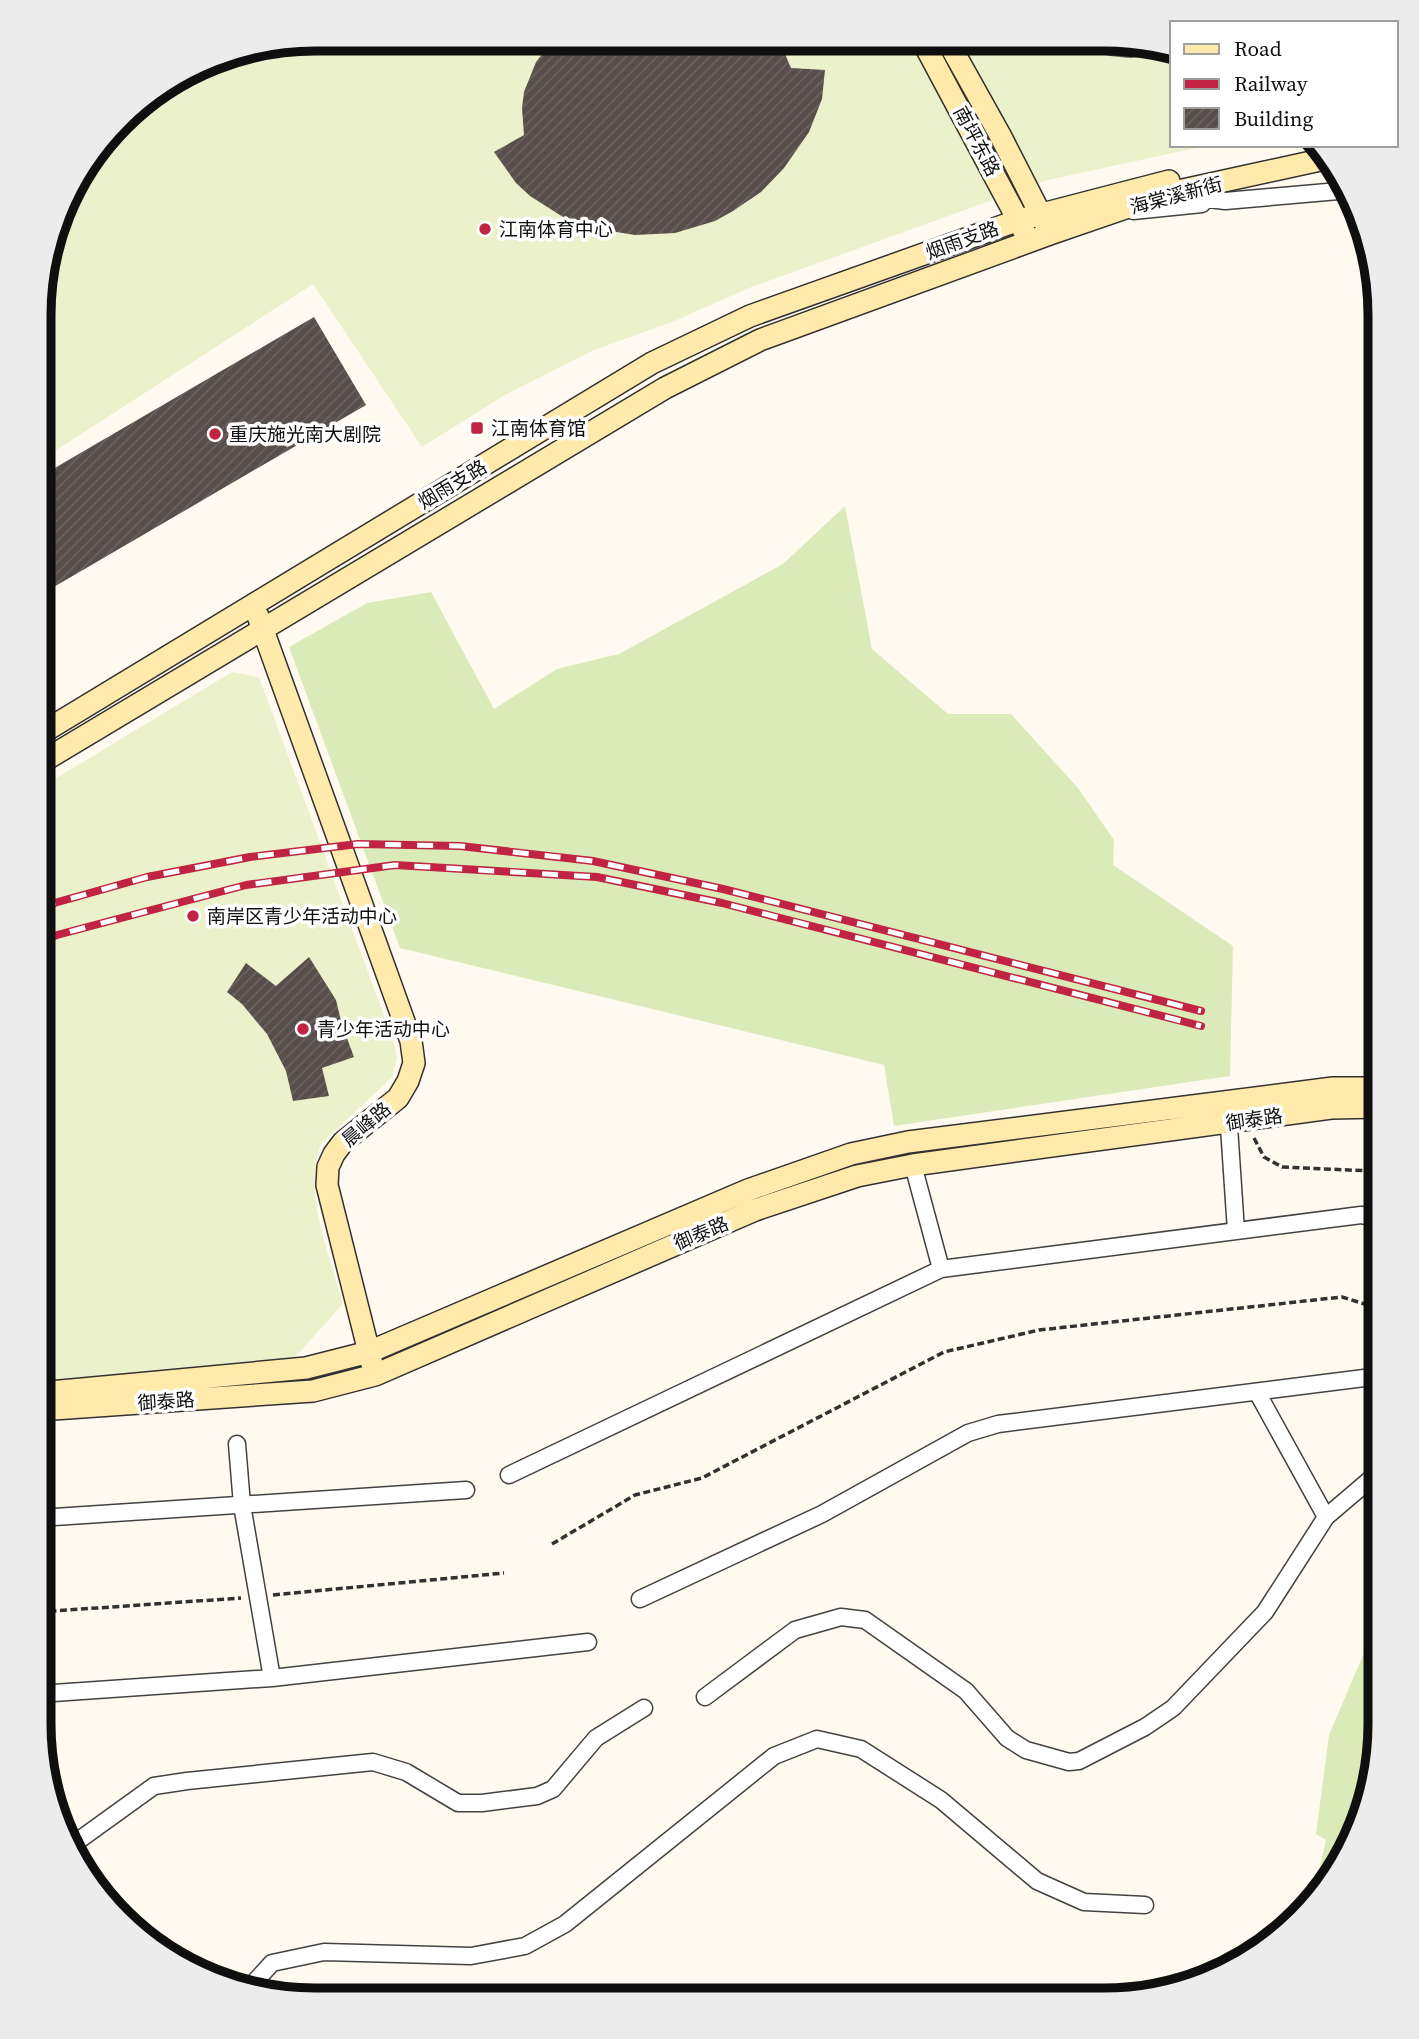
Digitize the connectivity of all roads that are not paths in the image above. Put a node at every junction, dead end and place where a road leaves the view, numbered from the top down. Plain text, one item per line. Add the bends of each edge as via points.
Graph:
1 (928, 51) edge
2 (953, 51) edge
3 (1309, 148) edge
4 (1319, 160) edge
5 (1136, 188) junction
6 (1337, 191) edge
7 (1168, 193) junction
8 (1225, 201) junction
9 (1107, 214) junction
10 (1019, 220) junction
11 (1046, 224) junction
12 (1030, 242) junction
13 (253, 604) junction
14 (264, 628) junction
15 (51, 727) edge
16 (51, 756) edge
17 (1368, 1088) edge
18 (1368, 1107) edge
19 (1234, 1115) junction
20 (913, 1166) junction
21 (1368, 1216) edge
22 (1236, 1231) junction
23 (942, 1269) junction
24 (369, 1352) junction
25 (375, 1375) junction
26 (1368, 1378) edge
27 (51, 1392) edge
28 (1256, 1392) junction
29 (51, 1409) edge
30 (237, 1444) dead end
31 (509, 1475) dead end
32 (1368, 1481) edge
33 (466, 1490) dead end
34 (242, 1505) junction
35 (51, 1517) edge
36 (1326, 1517) junction
37 (640, 1599) dead end
38 (587, 1642) dead end
39 (272, 1678) junction
40 (51, 1693) edge
41 (705, 1698) dead end
42 (644, 1708) dead end
43 (78, 1841) edge
44 (1145, 1905) dead end
45 (255, 1981) edge

1 - 10 street, 南坪东路
2 - 11 street, 南坪东路
3 - 5 street, 海棠溪新街
4 - 7 street, 海棠溪新街
5 - 7 street
5 - 11 street, 海棠溪新街
6 - 8 street
7 - 8 street
7 - 9 street, 海棠溪新街
8 - 9 street
9 - 11 street, 海棠溪新街
10 - 11 street, 烟雨支路
10 - 12 street, 南坪东路
10 - 13 street, 烟雨支路 via 750,316 652,363
11 - 12 street, 海棠溪新街
12 - 14 street, 烟雨支路 via 760,340 677,382
13 - 14 street, 晨峰路
13 - 15 street, 烟雨支路
14 - 16 street, 烟雨支路
14 - 24 street, 晨峰路 via 411,1041 414,1063 398,1098 343,1142 328,1167 327,1185
17 - 19 street, 御泰路 via 1333,1088
18 - 19 street, 御泰路
19 - 20 street, 御泰路
19 - 22 street
19 - 24 street, 御泰路 via 908,1142 851,1154 748,1190
20 - 23 street
20 - 25 street, 御泰路 via 857,1176 755,1210
21 - 22 street
22 - 23 street
23 - 31 street
24 - 25 street, 晨峰路
24 - 27 street, 御泰路 via 306,1368
25 - 29 street, 御泰路 via 313,1391
26 - 28 street
28 - 36 street
28 - 37 street via 998,1424 968,1433 822,1514
30 - 34 street
32 - 36 street
33 - 34 street
34 - 35 street
34 - 39 street
36 - 41 street via 1265,1612 1173,1708 1080,1761 1026,1750 1007,1738 966,1690 865,1620 841,1617 795,1630
38 - 39 street
39 - 40 street
42 - 43 street via 596,1738 553,1789 537,1796 458,1803 406,1772 373,1762 154,1786
44 - 45 street via 1084,1902 1037,1881 941,1800 861,1749 817,1739 774,1756 565,1924 525,1946 471,1956 324,1952 272,1963

